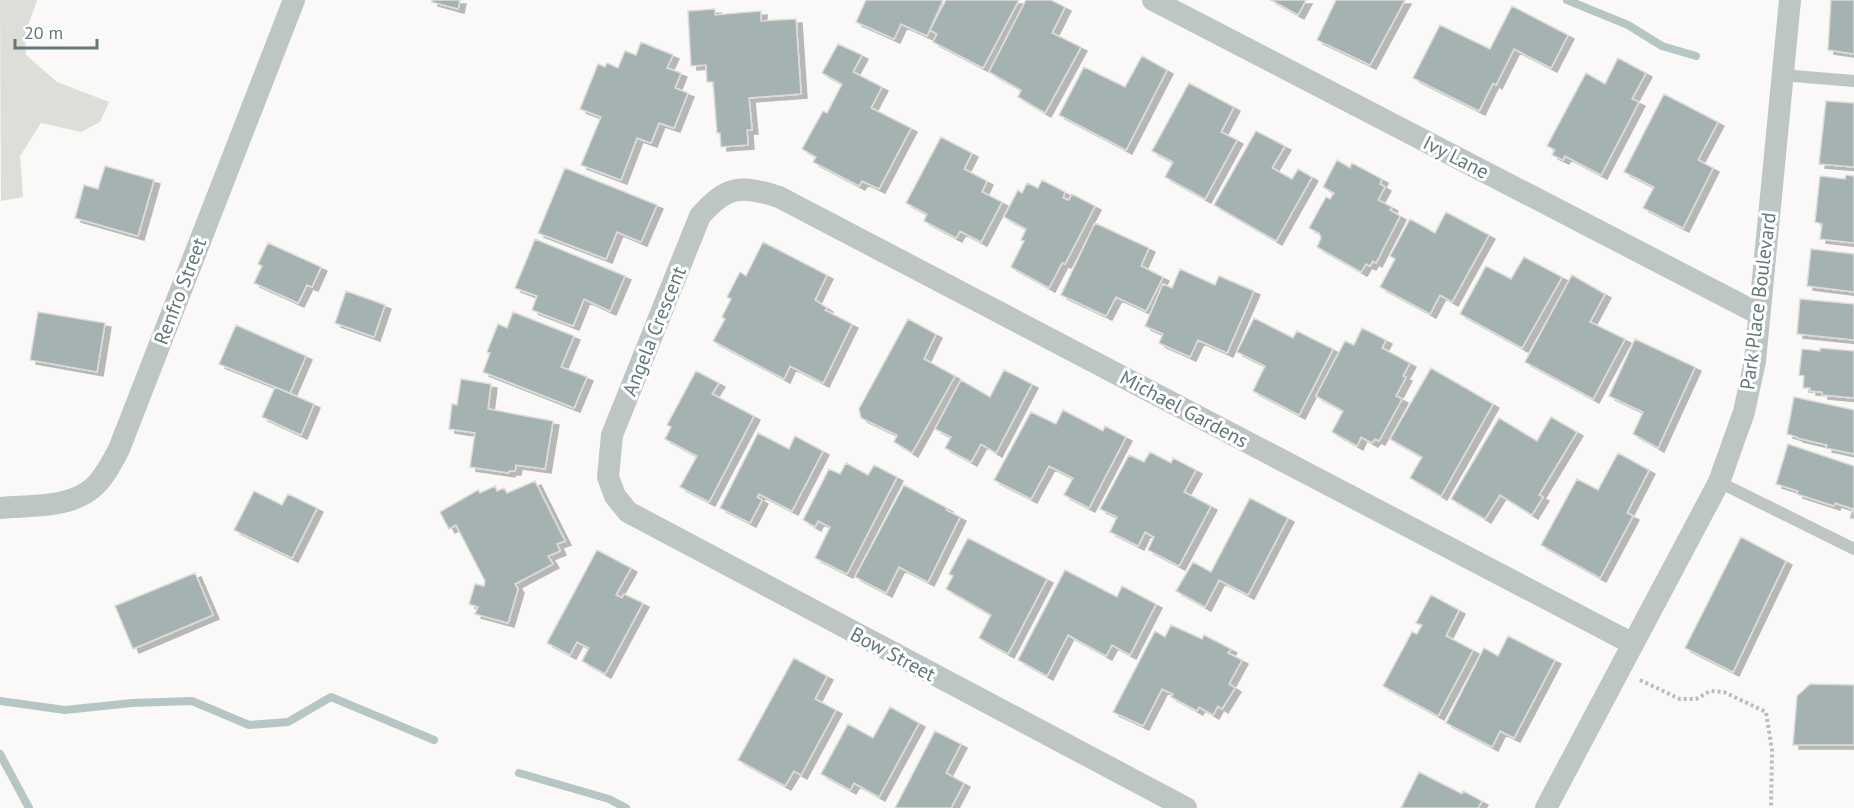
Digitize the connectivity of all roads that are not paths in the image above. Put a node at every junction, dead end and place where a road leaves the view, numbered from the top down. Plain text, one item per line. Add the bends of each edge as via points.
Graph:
1 (294, 0) edge
2 (1153, 0) edge
3 (1790, 0) edge
4 (1782, 75) junction
5 (1854, 81) edge
6 (731, 190) joint
7 (1759, 314) junction
8 (1719, 482) junction
9 (611, 487) joint
10 (0, 508) edge
11 (1854, 549) edge
12 (1633, 644) junction
13 (1186, 808) edge
14 (1546, 808) edge

1 - 10 street, Renfro Street via 108,468 97,484 80,497 62,503
2 - 7 street, Ivy Lane
3 - 4 street, Park Place Boulevard
4 - 5 lane
4 - 7 street, Park Place Boulevard
6 - 9 street, Angela Crescent via 713,201 695,227 612,435 608,459
6 - 12 street, Michael Gardens via 755,190 779,197
7 - 8 street, Park Place Boulevard via 1755,361 1744,412
8 - 11 lane
8 - 12 street, Park Place Boulevard
9 - 13 street, Bow Street via 628,512 644,522
12 - 14 street, Park Place Boulevard

